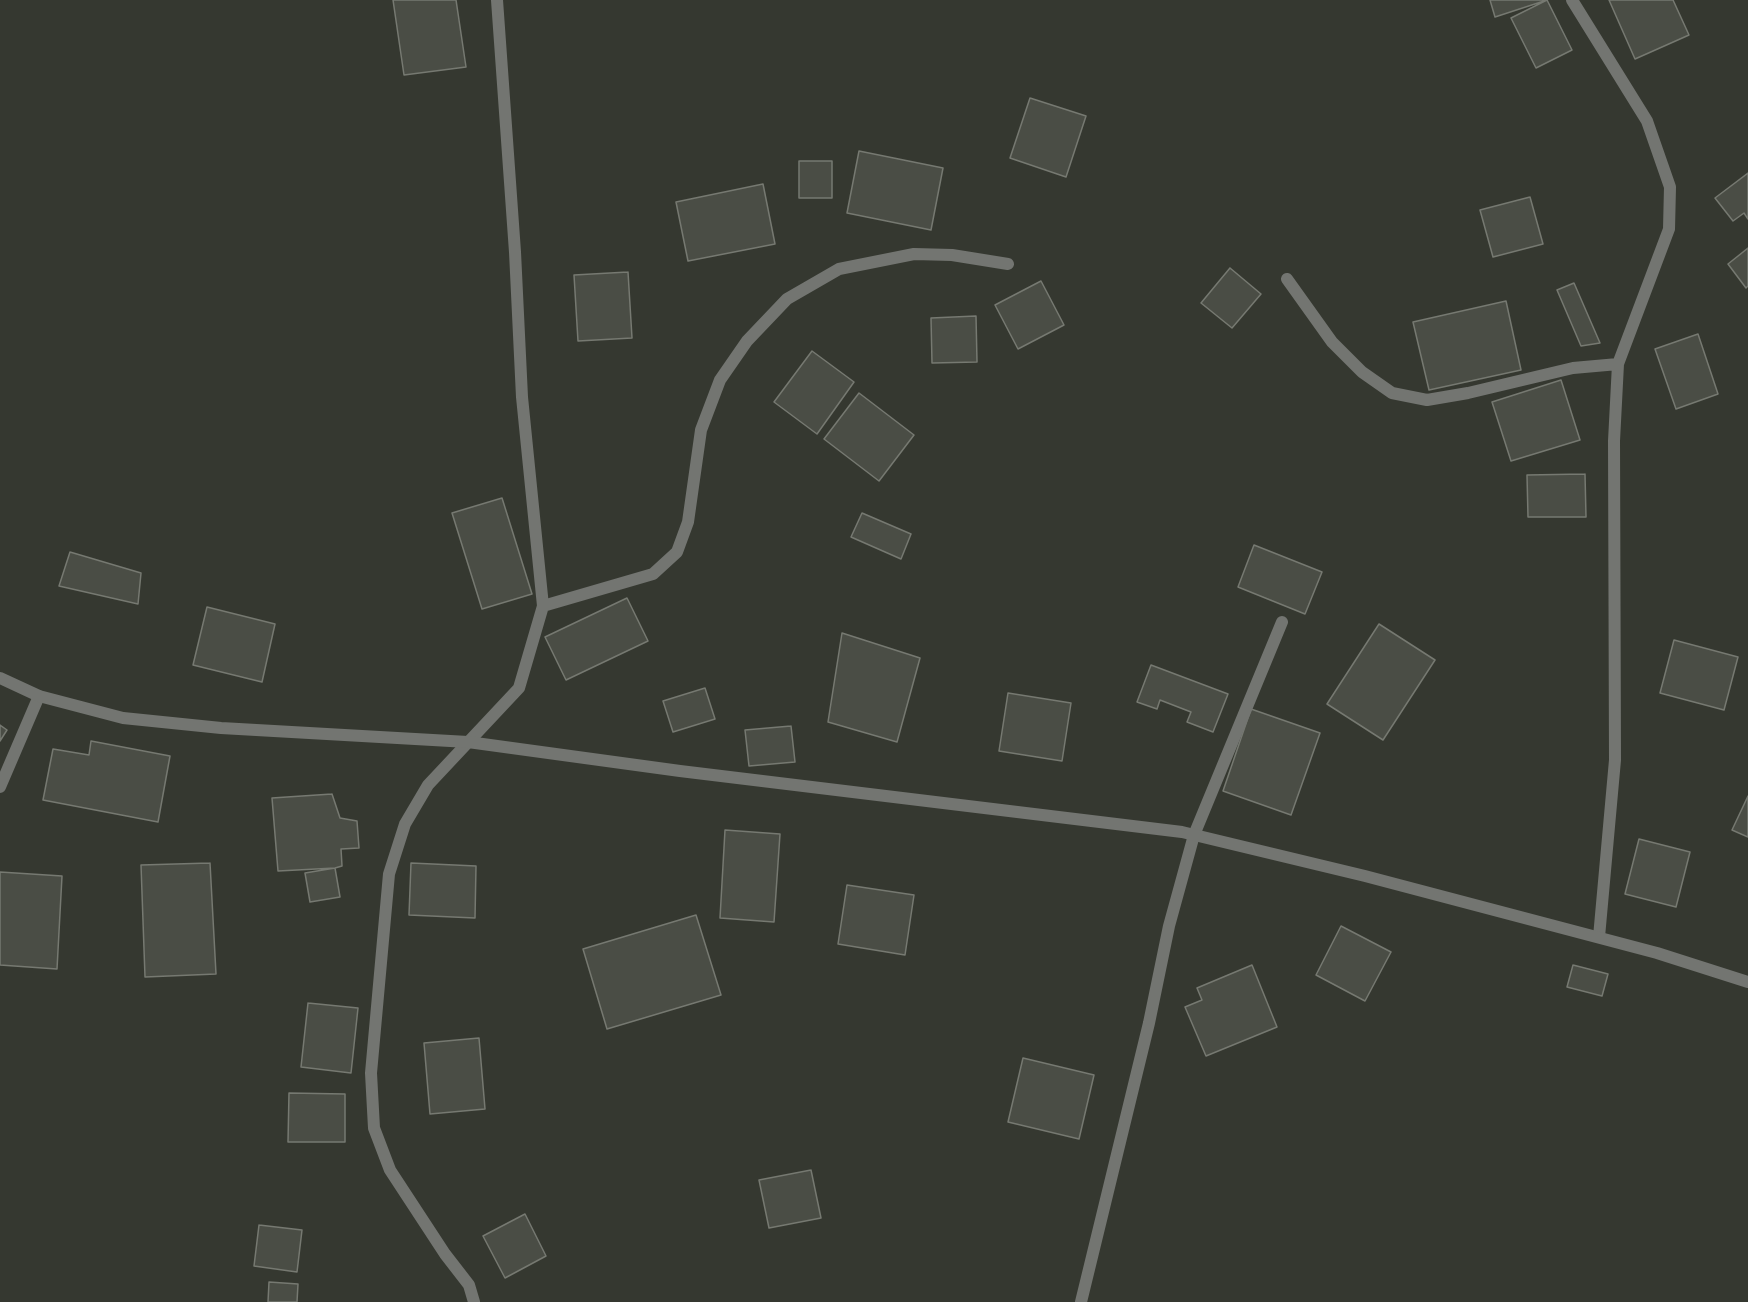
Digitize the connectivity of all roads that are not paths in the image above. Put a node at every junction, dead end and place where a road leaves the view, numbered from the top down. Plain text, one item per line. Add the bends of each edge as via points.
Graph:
1 (496, 0) edge
2 (1572, 0) edge
3 (1008, 264) dead end
4 (1287, 279) dead end
5 (1618, 364) junction
6 (543, 606) junction
7 (1282, 622) dead end
8 (0, 678) edge
9 (39, 696) junction
10 (468, 742) junction
11 (0, 787) edge
12 (1194, 835) junction
13 (1599, 937) junction
14 (1748, 982) edge
15 (474, 1302) edge
16 (1081, 1302) edge

1 - 6 street via 522,397
2 - 5 street via 1647,122 1670,187 1669,229
3 - 6 street via 952,255 914,254 838,269 787,299 747,341 720,380 701,430 688,522 677,552 653,574
4 - 5 street via 1332,342 1362,372 1392,393 1427,400 1574,368
5 - 13 street via 1614,453 1615,760
6 - 10 street via 519,688
7 - 12 street
8 - 9 street
9 - 10 street via 123,718 221,728
9 - 11 street
10 - 12 street
10 - 15 street via 428,785 397,845 389,874 371,1073 374,1128 390,1170 469,1285
12 - 13 street
12 - 16 street
13 - 14 street

